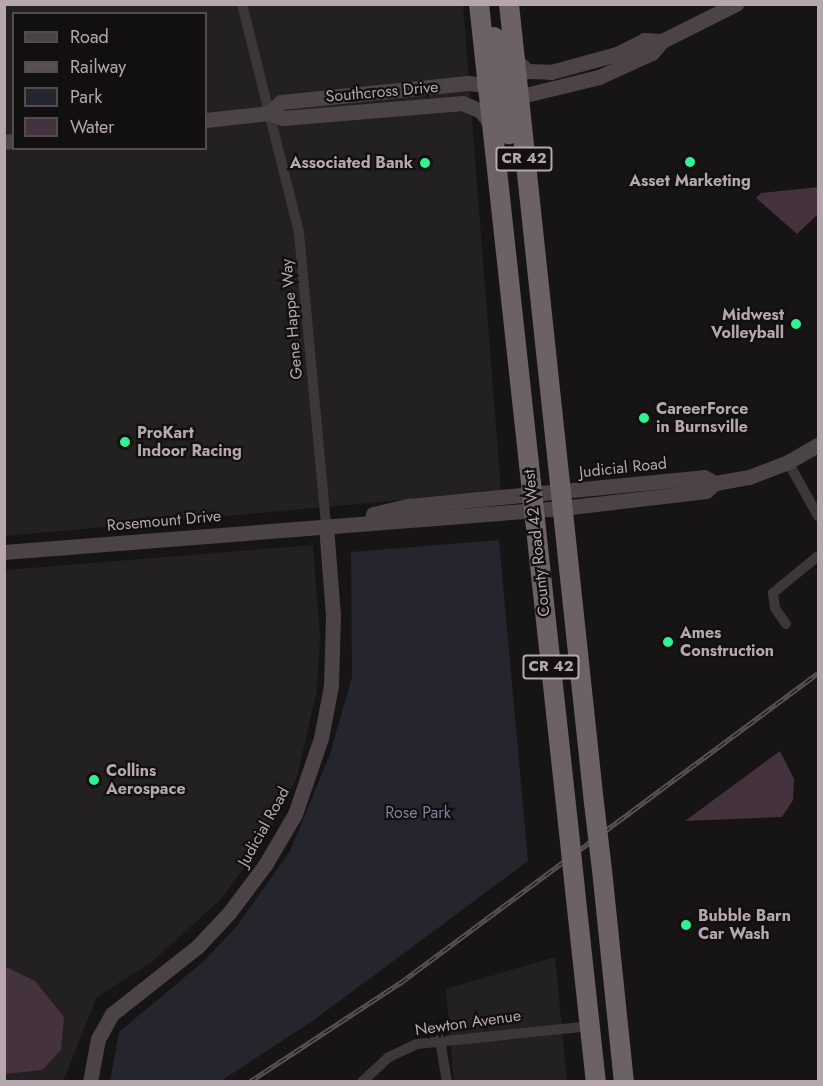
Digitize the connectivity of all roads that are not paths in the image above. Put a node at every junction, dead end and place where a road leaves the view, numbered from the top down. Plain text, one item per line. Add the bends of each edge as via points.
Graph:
1 (242, 4) edge
2 (479, 4) edge
3 (489, 4) edge
4 (509, 4) edge
5 (736, 4) edge
6 (662, 41) junction
7 (513, 57) junction
8 (487, 85) junction
9 (517, 97) junction
10 (269, 113) junction
11 (207, 120) edge
12 (491, 125) junction
13 (531, 221) junction
14 (819, 445) edge
15 (788, 462) junction
16 (562, 500) junction
17 (533, 503) junction
18 (819, 516) edge
19 (326, 526) junction
20 (4, 552) edge
21 (817, 562) edge
22 (786, 624) dead end
23 (575, 890) junction
24 (618, 1022) junction
25 (590, 1026) junction
26 (440, 1039) junction
27 (90, 1082) edge
28 (362, 1082) edge
29 (447, 1082) edge
30 (596, 1082) edge
31 (612, 1082) edge
32 (624, 1082) edge

1 - 10 street, Gene Happe Way
2 - 8 highway, County Road 42 West / CR 42
3 - 9 highway via 501,73
4 - 7 highway, County Road 42 West / CR 42
5 - 6 street
6 - 7 street via 644,40 601,59 551,72 527,71
6 - 9 street via 652,53 599,77
7 - 9 highway, County Road 42 West / CR 42
8 - 10 street, Southcross Drive via 468,82 281,102
8 - 12 highway, County Road 42 West / CR 42
8 - 13 highway via 505,106 516,176
9 - 13 highway, County Road 42 West / CR 42
10 - 11 street, Southcross Drive
10 - 12 street, Southcross Drive via 283,118 462,103 481,111
10 - 19 street, Gene Happe Way via 300,233
12 - 17 highway, County Road 42 West / CR 42
13 - 16 highway, County Road 42 West / CR 42
14 - 15 street, Judicial Road
15 - 16 street, Judicial Road via 749,477 715,483 706,491
15 - 18 street
16 - 17 street, Judicial Road
16 - 24 highway, County Road 42 West / CR 42, bridge
17 - 19 street, Rosemount Drive
17 - 23 highway, County Road 42 West / CR 42, bridge
19 - 20 street, Rosemount Drive
19 - 27 street, Judicial Road via 333,615 331,686 321,738 295,814 265,865 229,913 198,946 112,1014 98,1040
21 - 22 street via 773,593 775,608
23 - 24 highway via 604,1015
23 - 25 highway, County Road 42 West / CR 42
24 - 32 highway, County Road 42 West / CR 42
25 - 26 street, Newton Avenue
25 - 30 highway, County Road 42 West / CR 42
25 - 31 highway via 598,1029 606,1043
26 - 28 street, Newton Avenue via 403,1049
26 - 29 street

